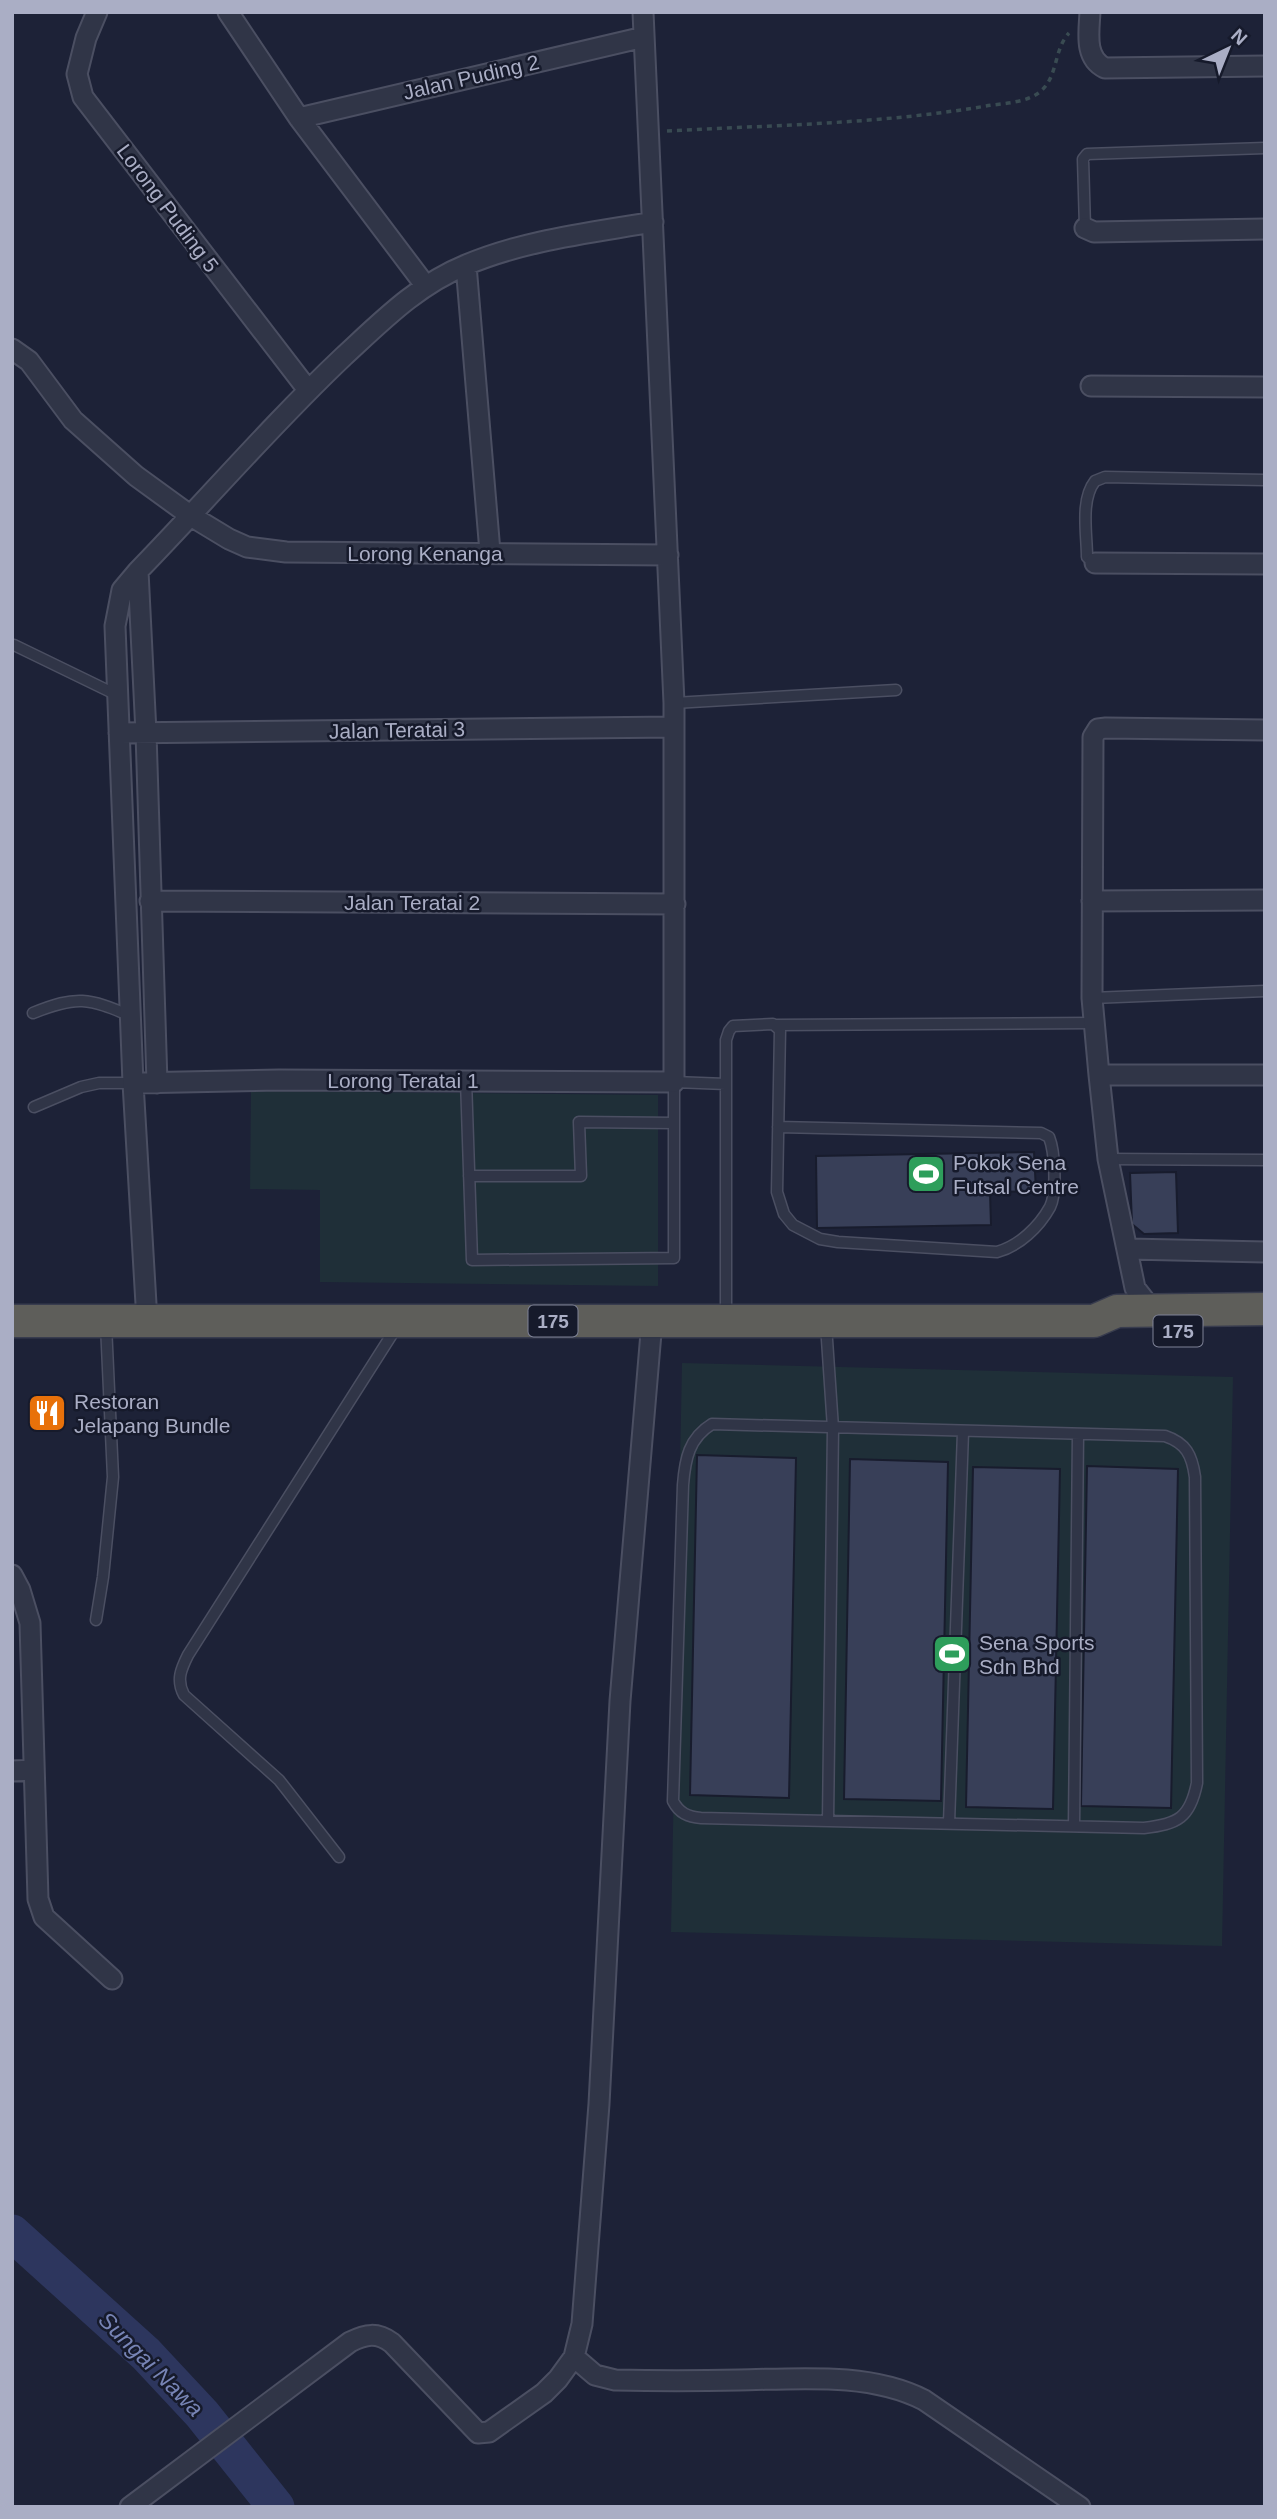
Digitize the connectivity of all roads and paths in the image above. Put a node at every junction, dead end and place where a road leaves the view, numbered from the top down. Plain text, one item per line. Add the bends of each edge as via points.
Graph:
1 (97, 12) edge
2 (228, 12) edge
3 (643, 12) edge
4 (1090, 18) edge
5 (644, 37) junction
6 (1265, 66) edge
7 (299, 118) junction
8 (647, 132) junction
9 (1265, 148) edge
10 (653, 222) junction
11 (1085, 228) joint
12 (1265, 229) edge
13 (466, 265) junction
14 (425, 285) junction
15 (12, 349) edge
16 (1091, 386) dead end
17 (1265, 387) edge
18 (308, 390) junction
19 (1265, 480) edge
20 (191, 516) junction
21 (490, 552) junction
22 (668, 555) junction
23 (1095, 563) joint
24 (1265, 564) edge
25 (138, 571) junction
26 (14, 645) dead end
27 (896, 690) dead end
28 (117, 695) junction
29 (674, 703) junction
30 (674, 727) junction
31 (1265, 730) edge
32 (119, 733) junction
33 (146, 733) junction
34 (1265, 900) edge
35 (150, 901) junction
36 (1092, 901) junction
37 (675, 904) junction
38 (1265, 991) edge
39 (1092, 998) junction
40 (33, 1013) dead end
41 (131, 1016) junction
42 (1094, 1023) junction
43 (776, 1025) junction
44 (1099, 1075) junction
45 (1265, 1076) edge
46 (466, 1080) junction
47 (674, 1082) junction
48 (133, 1083) junction
49 (157, 1083) junction
50 (726, 1084) junction
51 (34, 1107) dead end
52 (674, 1123) junction
53 (778, 1128) junction
54 (1108, 1159) junction
55 (1265, 1160) edge
56 (469, 1176) junction
57 (1129, 1249) junction
58 (1265, 1252) edge
59 (1138, 1303) junction
60 (1265, 1310) edge
61 (12, 1321) edge
62 (106, 1321) junction
63 (147, 1321) junction
64 (400, 1321) junction
65 (652, 1321) junction
66 (727, 1321) junction
67 (825, 1321) junction
68 (1094, 1321) junction
69 (1265, 1331) edge
70 (833, 1428) junction
71 (963, 1432) junction
72 (1079, 1434) junction
73 (15, 1586) edge
74 (96, 1620) dead end
75 (34, 1770) junction
76 (12, 1771) edge
77 (828, 1821) junction
78 (948, 1823) junction
79 (1074, 1826) junction
80 (339, 1857) dead end
81 (112, 1979) dead end
82 (574, 2357) junction
83 (131, 2507) edge
84 (1080, 2507) edge

1 - 18 street, Lorong Puding 5 via 77,74 83,97
2 - 7 street
3 - 5 street
4 - 6 street via 1090,50 1098,65 1110,69
4 - 8 path via 1061,41 1048,81 1027,99 864,120
5 - 7 street, Jalan Puding 2
5 - 8 street
7 - 14 street
8 - 10 street
9 - 11 lane via 1087,153 1083,159
10 - 13 street via 532,243
10 - 22 street
11 - 12 street via 1094,232
13 - 14 street
13 - 21 street
14 - 18 street
15 - 20 street, Lorong Kenanga via 29,361 73,420 101,447
16 - 17 street
18 - 20 street
19 - 23 lane via 1105,477 1095,481 1086,513 1087,557
20 - 21 street, Lorong Kenanga via 229,539 268,551
20 - 25 street
21 - 22 street, Lorong Kenanga
22 - 29 street
23 - 24 street
25 - 28 street via 118,602
25 - 33 street
26 - 28 lane
27 - 29 lane
28 - 32 street
29 - 30 street
30 - 33 street, Jalan Teratai 3
30 - 37 street
31 - 36 street via 1098,729 1092,743
32 - 33 street, Jalan Teratai 3
32 - 41 street
33 - 35 street
34 - 36 street
35 - 37 street, Jalan Teratai 2
35 - 49 street
36 - 39 street
37 - 47 street
38 - 39 lane
39 - 42 street
40 - 41 lane via 61,1001 81,999
41 - 48 street
42 - 43 lane
42 - 44 street
43 - 50 lane via 730,1029
43 - 53 lane via 780,1030
44 - 45 street
44 - 54 street
46 - 47 street, Lorong Teratai 1
46 - 49 street, Lorong Teratai 1
46 - 56 lane
47 - 50 lane
47 - 52 lane
48 - 49 street, Lorong Teratai 1
48 - 51 lane via 81,1087
48 - 63 street
50 - 66 lane
52 - 56 lane via 579,1122 581,1176
52 - 56 lane via 674,1258 472,1260
53 - 53 lane via 779,1203 793,1225 820,1239 997,1252 1027,1236 1053,1197 1053,1148 1049,1137 1041,1133
54 - 55 lane
54 - 57 street
57 - 58 street
57 - 59 street
59 - 60 highway, 175
59 - 68 highway, 175
61 - 62 highway, 175
62 - 63 highway, 175
62 - 74 lane via 113,1477
63 - 64 highway, 175
64 - 65 highway, 175
64 - 80 lane via 180,1672 184,1695 279,1780
65 - 66 highway, 175
65 - 82 street via 620,1701 587,2284
66 - 67 highway, 175
67 - 68 highway, 175
67 - 70 lane
68 - 69 highway, 175 via 1117,1331
70 - 71 lane
70 - 77 lane
70 - 77 lane via 712,1424 692,1443 682,1485 673,1801 677,1809 692,1817
71 - 72 lane
71 - 78 lane
72 - 79 lane
72 - 79 lane via 1165,1436 1179,1441 1192,1460 1197,1783 1191,1807 1170,1825
73 - 75 street via 30,1623
75 - 76 street
75 - 81 street via 38,1899 44,1917
77 - 78 lane
78 - 79 lane
82 - 83 street via 544,2393 489,2432 478,2433 392,2343 376,2334 365,2335
82 - 84 street via 594,2375 615,2380 812,2378 907,2392

